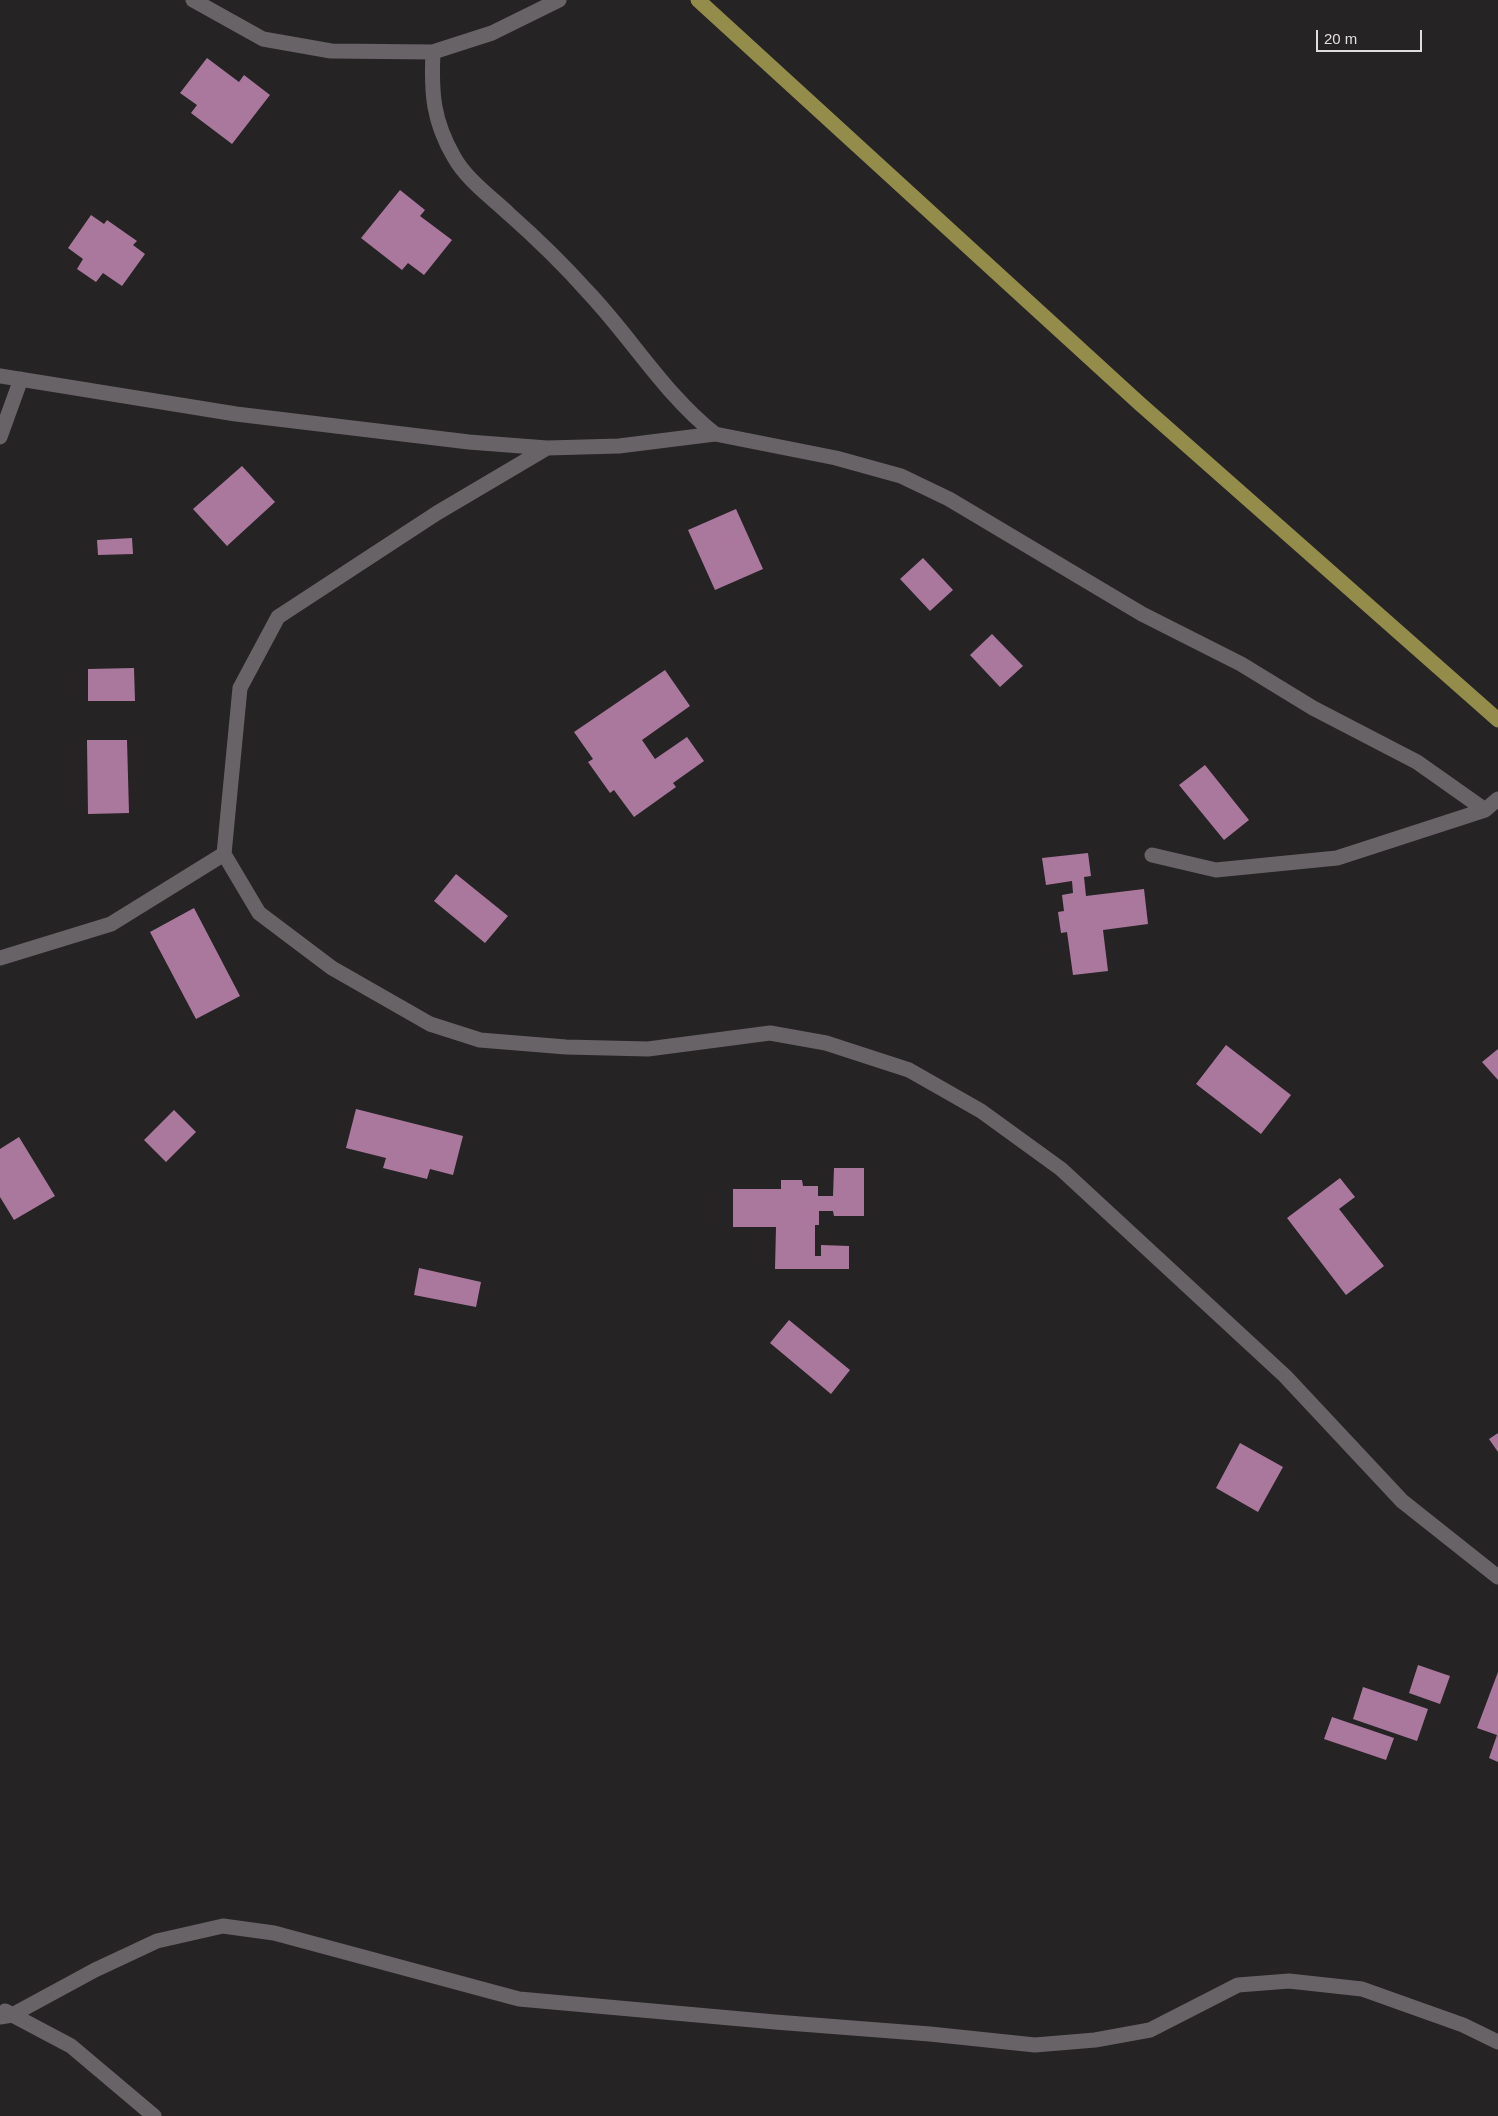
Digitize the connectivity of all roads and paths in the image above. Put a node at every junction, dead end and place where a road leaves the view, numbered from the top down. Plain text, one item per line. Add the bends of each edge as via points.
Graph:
1 (193, 0) edge
2 (559, 0) edge
3 (698, 0) edge
4 (432, 52) junction
5 (0, 376) edge
6 (21, 379) junction
7 (715, 434) junction
8 (0, 437) edge
9 (547, 448) junction
10 (1498, 720) edge
11 (1498, 799) edge
12 (1485, 810) junction
13 (224, 854) junction
14 (1152, 855) dead end
15 (0, 958) edge
16 (1498, 1577) edge
17 (4, 2014) edge
18 (1498, 2042) edge
19 (154, 2116) edge

1 - 4 street via 263,39 331,51
2 - 4 street via 492,33
3 - 10 main road via 1138,403
4 - 7 street via 431,92 442,134 455,160 588,291 693,417
5 - 6 street
6 - 8 street
6 - 9 street via 236,414 469,442
7 - 9 street via 619,446
7 - 12 street via 836,458 901,476 941,496 1142,614 1241,664 1313,708 1417,762
9 - 13 street via 437,513 278,617 240,688
11 - 12 street
12 - 14 street via 1337,858 1216,870
13 - 15 street via 111,924
13 - 16 street via 259,913 332,968 430,1024 480,1040 566,1047 648,1049 770,1033 826,1043 917,1075 981,1111 1061,1169 1285,1376 1402,1501
17 - 18 street via 157,1941 223,1926 274,1933 519,1999 1036,2045 1095,2040 1150,2030 1238,1985 1289,1981 1362,1989 1464,2025
17 - 19 street via 71,2046

